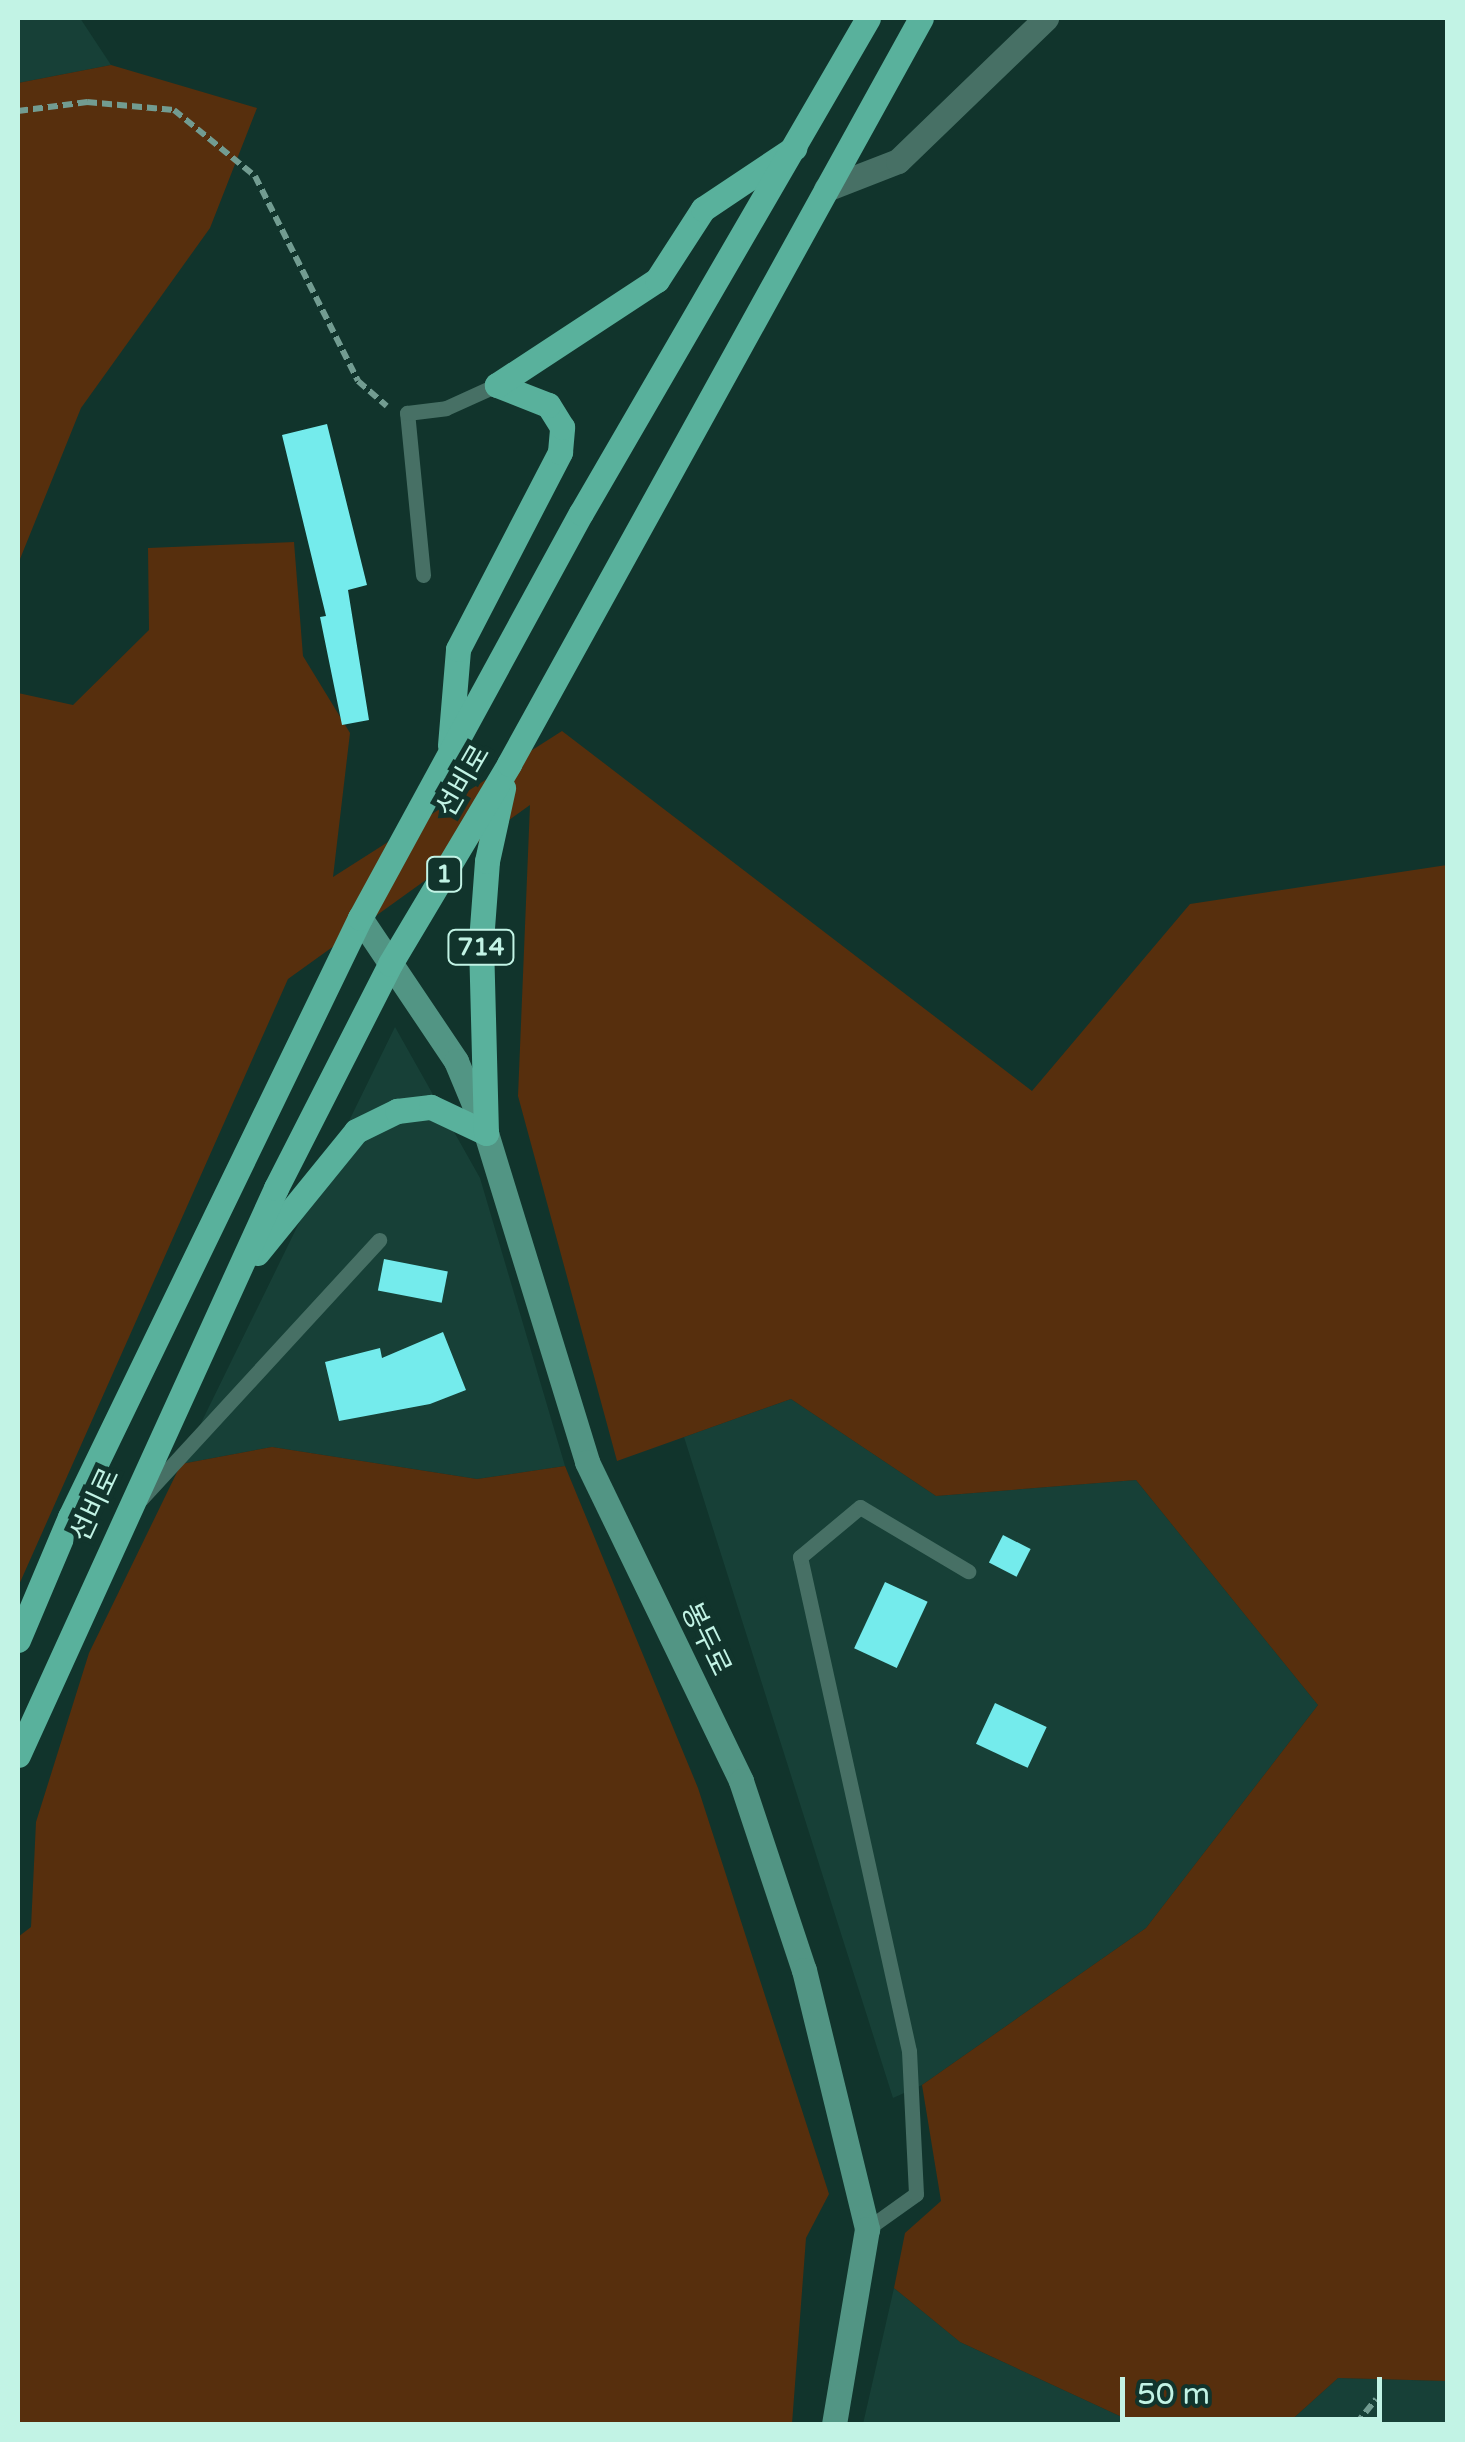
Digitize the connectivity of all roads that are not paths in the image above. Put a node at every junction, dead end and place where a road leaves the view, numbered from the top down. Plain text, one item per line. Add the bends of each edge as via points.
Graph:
1 (868, 18) edge
2 (920, 18) edge
3 (1046, 18) edge
4 (798, 145) junction
5 (826, 189) junction
6 (497, 385) junction
7 (423, 575) dead end
8 (450, 754) junction
9 (508, 764) junction
10 (360, 918) junction
11 (390, 964) junction
12 (486, 1133) junction
13 (379, 1240) dead end
14 (224, 1298) junction
15 (121, 1520) junction
16 (968, 1570) dead end
17 (18, 1640) edge
18 (18, 1756) edge
19 (867, 2229) junction
20 (834, 2424) edge

1 - 4 main road, 선비로 / 1
2 - 5 main road, 선비로 / 1
3 - 5 street via 898,161
4 - 6 main road via 704,209 657,280
4 - 8 main road, 선비로 / 1 via 581,513
5 - 9 main road, 선비로 / 1
6 - 7 lane via 446,408 407,413
6 - 8 main road via 548,405 562,427 560,452 458,649
8 - 10 main road, 선비로 / 1
9 - 11 main road, 선비로 / 1
9 - 12 main road, 714 via 487,861 481,942
10 - 11 main road, 봉두로
10 - 17 main road, 선비로 / 1 via 70,1517
11 - 12 main road, 봉두로 via 456,1061
11 - 14 main road, 선비로 / 1
12 - 14 main road via 431,1108 397,1111 356,1131
12 - 19 main road, 봉두로 via 587,1462 741,1780 804,1970
13 - 15 lane
14 - 15 main road, 선비로 / 1
15 - 18 main road, 선비로 / 1
16 - 19 lane via 860,1507 800,1557 909,2051 916,2194
19 - 20 main road, 봉두로

